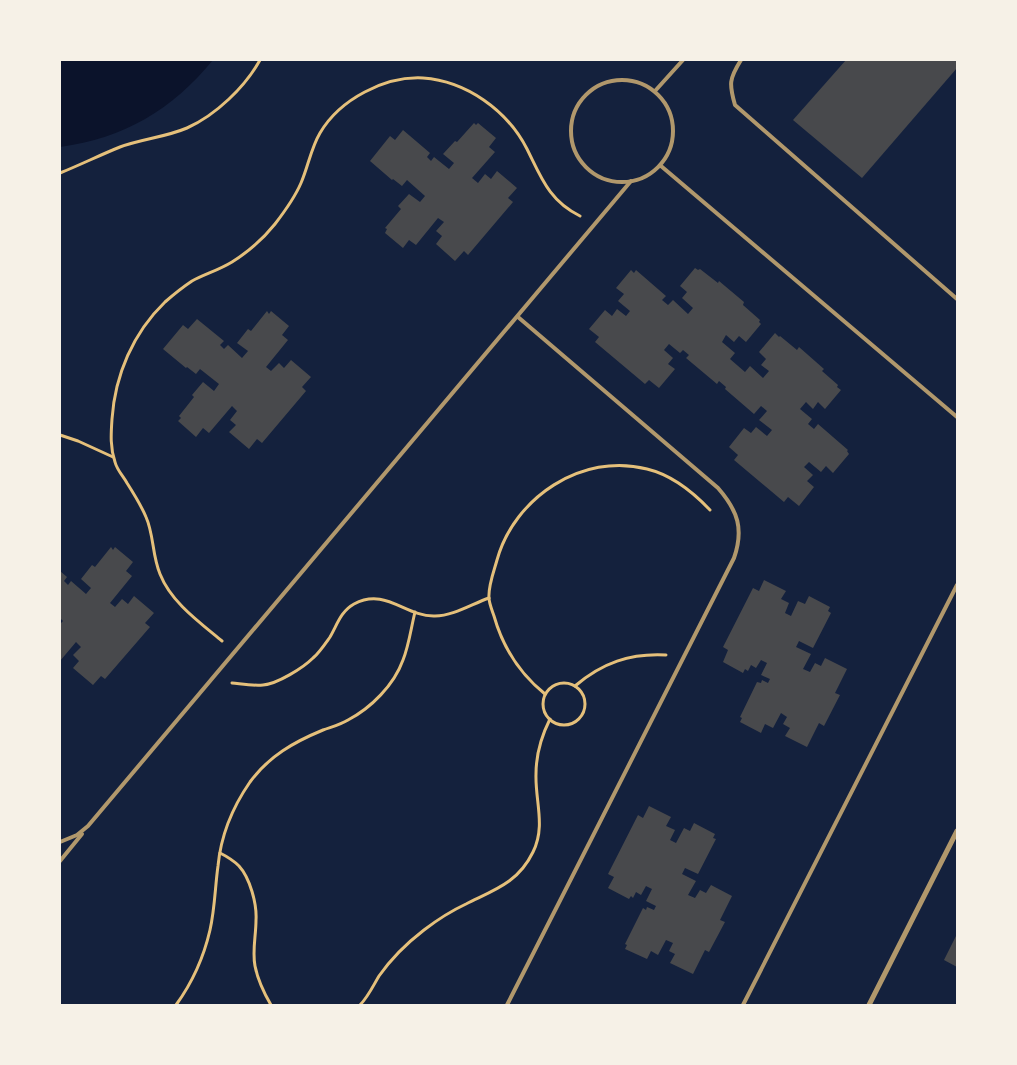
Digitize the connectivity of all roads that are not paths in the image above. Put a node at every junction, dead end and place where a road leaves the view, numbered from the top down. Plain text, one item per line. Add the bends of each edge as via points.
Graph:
1 (683, 60) edge
2 (741, 60) edge
3 (656, 91) junction
4 (661, 166) junction
5 (632, 181) junction
6 (957, 299) edge
7 (518, 317) junction
8 (957, 417) edge
9 (957, 585) edge
10 (88, 826) junction
11 (957, 831) edge
12 (60, 842) edge
13 (60, 861) edge
14 (507, 1005) edge
15 (743, 1005) edge
16 (869, 1005) edge

1 - 3 lane
2 - 6 lane via 730,86 735,105
3 - 4 lane via 673,119 670,152
3 - 5 lane via 642,83 626,80 610,81 595,87 583,98 571,127 572,144 588,171 618,183
4 - 5 lane via 649,176
4 - 8 lane
5 - 7 lane
7 - 10 lane
7 - 14 lane via 718,488 735,512 740,536 734,558
9 - 15 lane
10 - 12 lane via 77,836
10 - 13 lane
11 - 16 street

